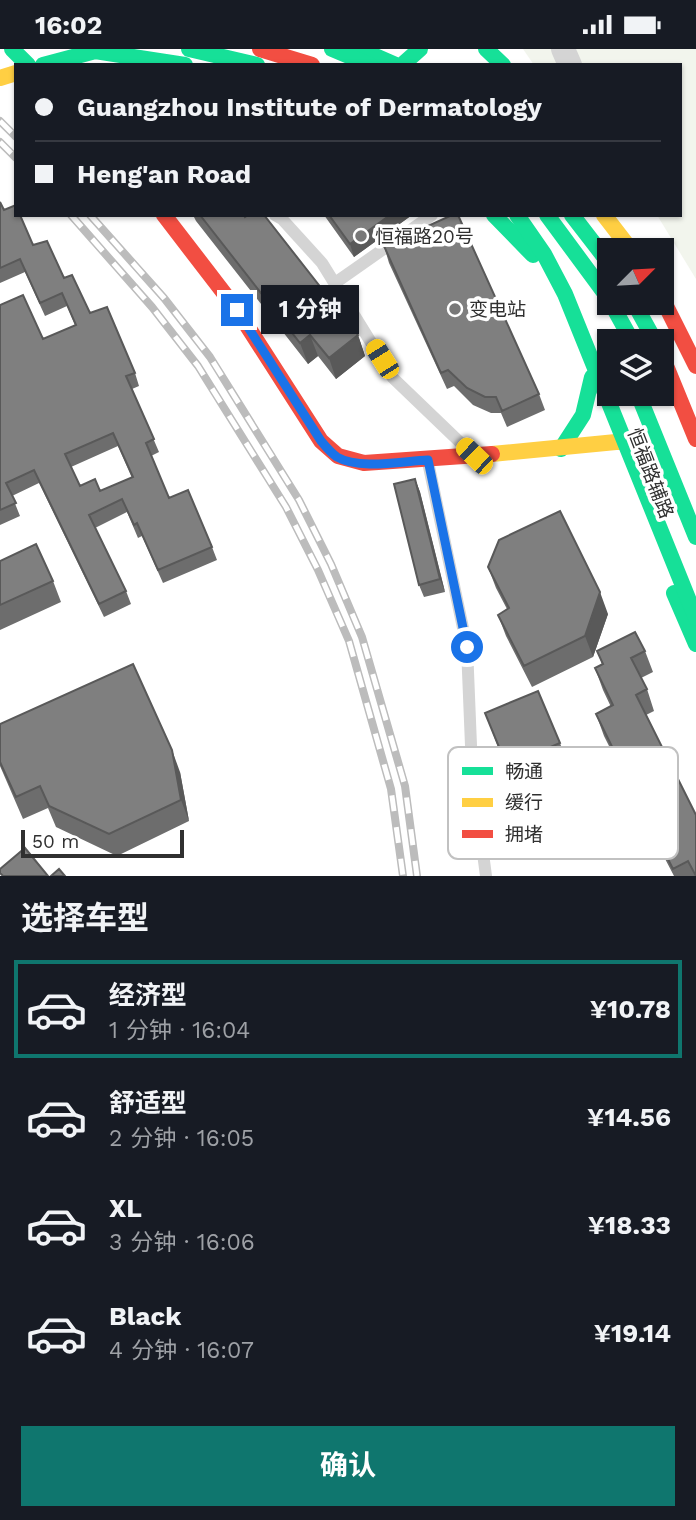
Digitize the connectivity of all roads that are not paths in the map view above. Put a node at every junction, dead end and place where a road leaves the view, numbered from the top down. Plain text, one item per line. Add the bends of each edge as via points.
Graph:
1 (189, 49) edge
2 (260, 49) edge
3 (332, 49) edge
4 (420, 49) edge
5 (486, 49) edge
6 (94, 52) edge
7 (0, 53) edge
8 (368, 56) edge
9 (19, 57) edge
10 (51, 63) edge
11 (171, 63) edge
12 (248, 63) edge
13 (306, 63) edge
14 (390, 63) edge
15 (404, 63) edge
16 (501, 63) edge
17 (0, 78) edge
18 (166, 217) edge
19 (278, 217) edge
20 (429, 217) edge
21 (496, 217) edge
22 (519, 217) edge
23 (520, 217) edge
24 (548, 217) edge
25 (573, 217) edge
26 (606, 217) edge
27 (622, 217) edge
28 (622, 238) edge
29 (632, 238) edge
30 (335, 283) junction
31 (597, 292) edge
32 (670, 315) edge
33 (696, 366) edge
34 (592, 377) junction
35 (674, 385) edge
36 (643, 406) edge
37 (659, 406) edge
38 (665, 419) dead end
39 (696, 439) edge
40 (616, 442) junction
41 (696, 446) edge
42 (561, 449) junction
43 (474, 456) junction
44 (428, 460) junction
45 (684, 464) dead end
46 (696, 496) edge
47 (696, 537) edge
48 (696, 618) edge
49 (696, 644) edge
50 (471, 747) edge

1 - 12 main road
2 - 13 main road
3 - 8 main road, bridge
4 - 15 main road
5 - 16 main road
6 - 10 main road
6 - 11 main road
7 - 9 main road
8 - 14 main road
9 - 17 main road
18 - 44 main road via 237,310 328,450 349,462
19 - 30 lane
20 - 30 lane
21 - 31 main road, 恒福路辅路 via 554,285
22 - 48 main road, bridge via 565,294
23 - 31 main road, bridge
24 - 31 main road
25 - 31 main road
26 - 28 main road
27 - 29 main road
30 - 43 lane via 393,378
31 - 34 main road, 恒福路辅路
32 - 33 main road
34 - 40 main road, 恒福路辅路
34 - 42 main road via 583,420
35 - 39 main road
36 - 47 main road, bridge
37 - 38 main road
40 - 41 main road
40 - 42 main road
40 - 49 main road, 恒福路辅路
42 - 43 main road
43 - 44 main road
44 - 50 lane via 467,647
45 - 46 main road

